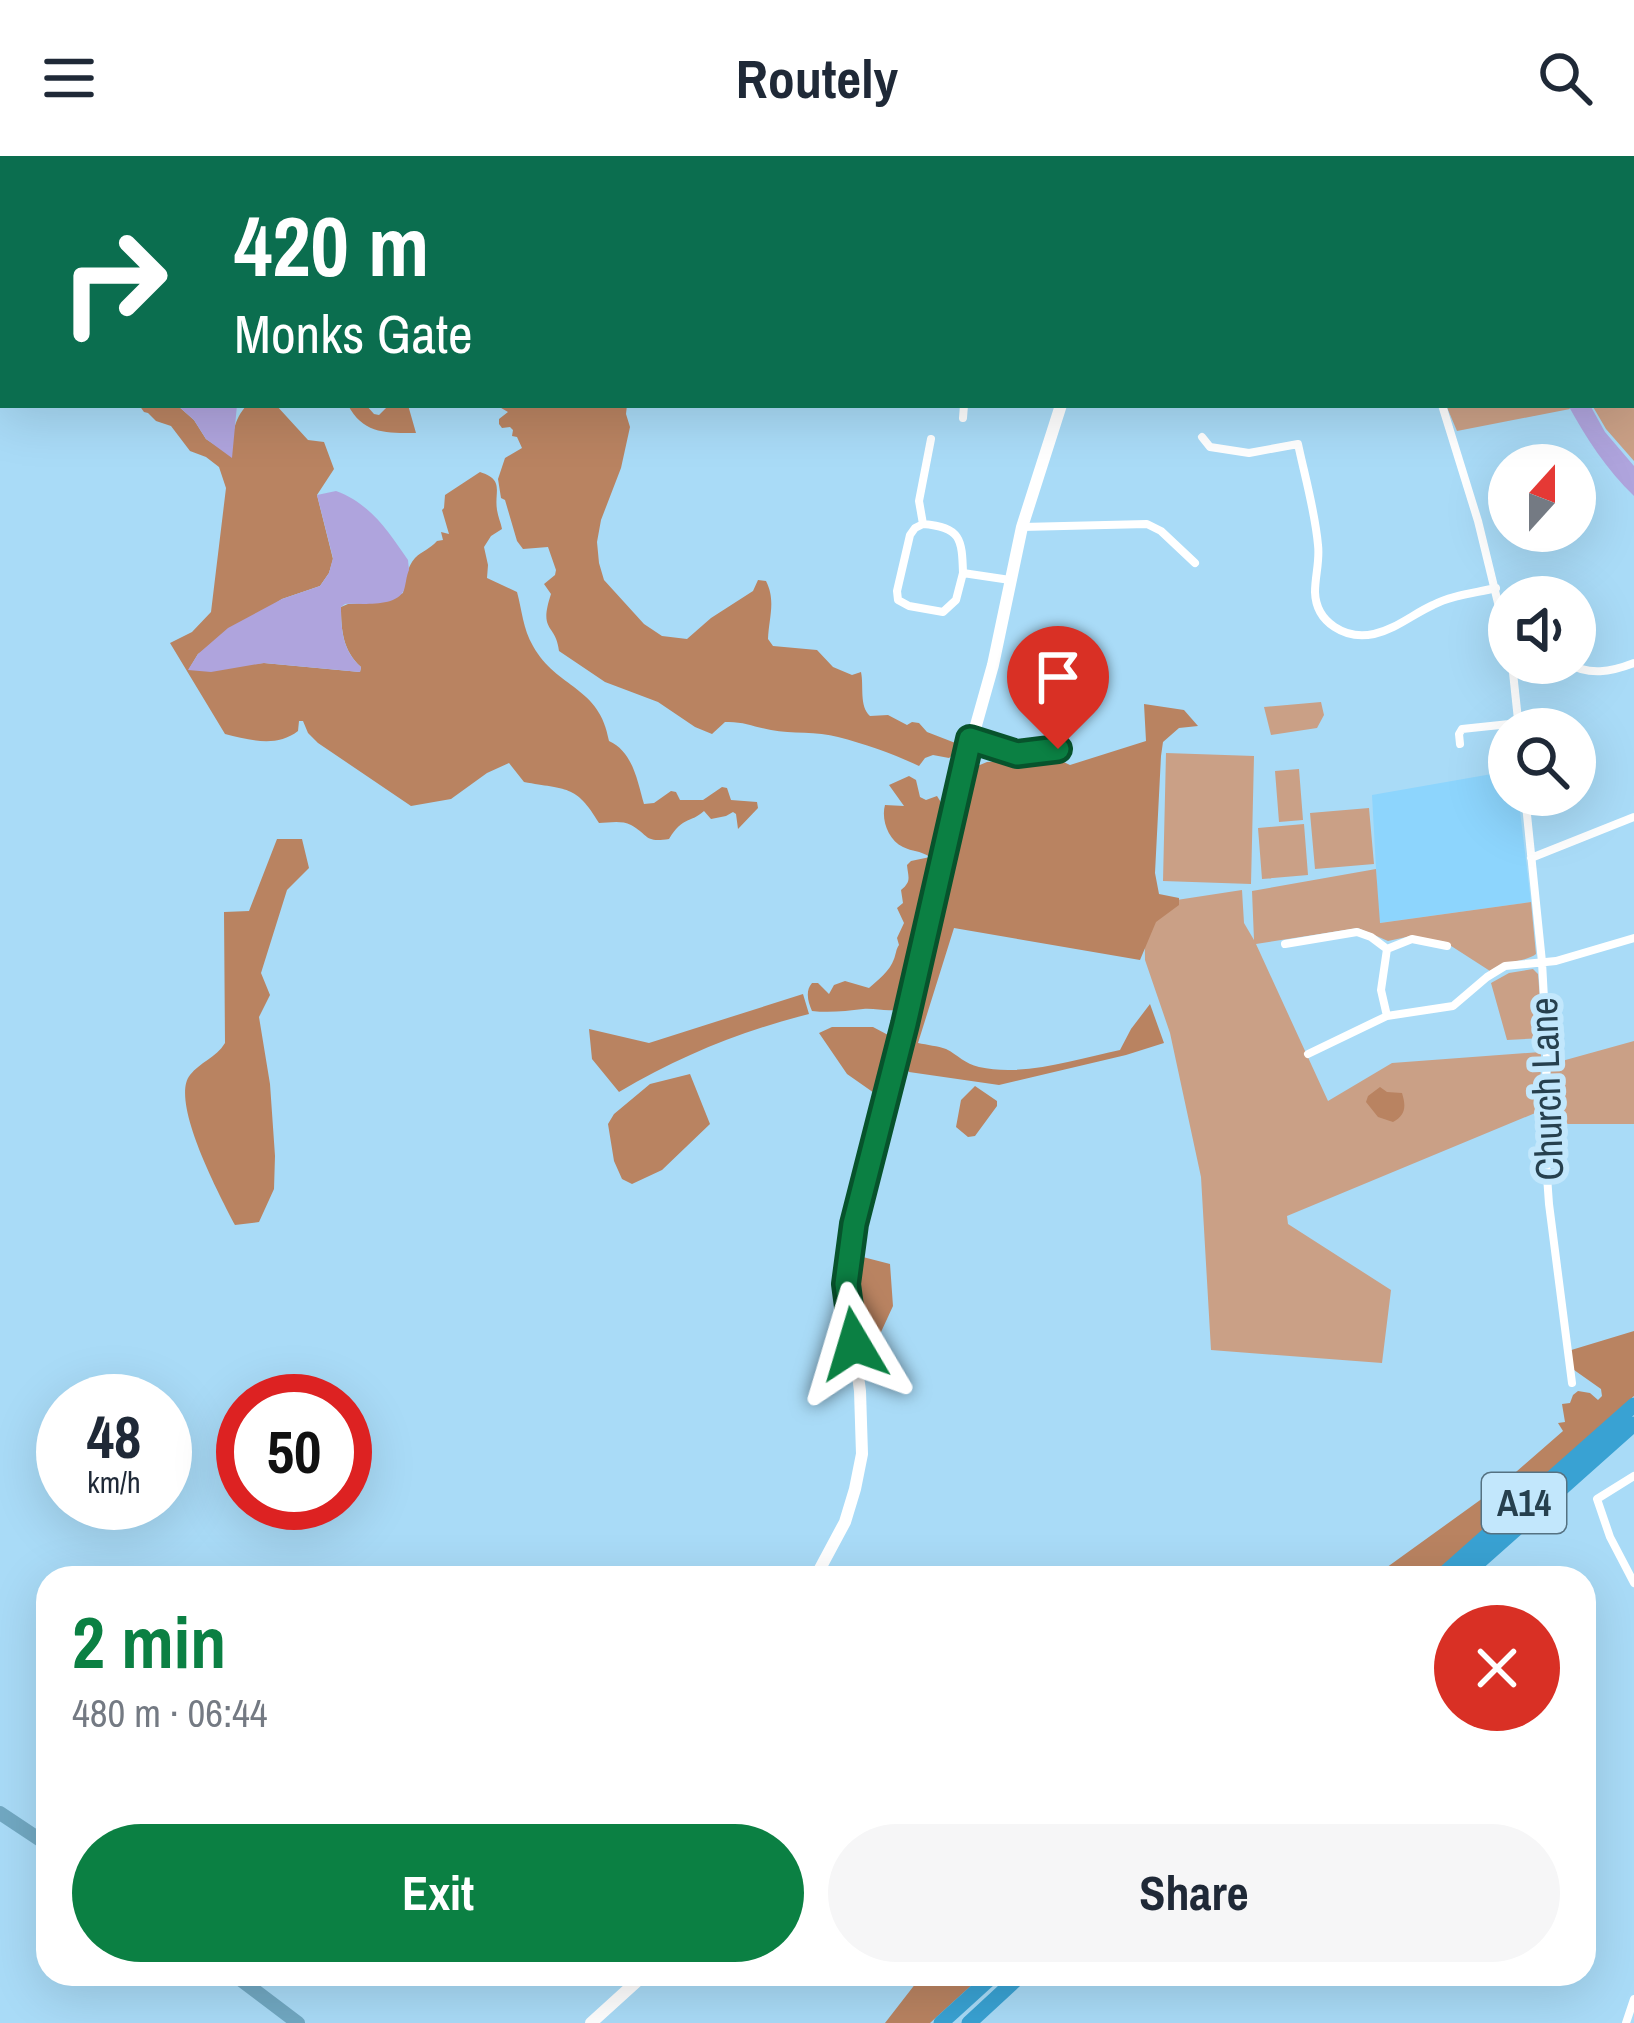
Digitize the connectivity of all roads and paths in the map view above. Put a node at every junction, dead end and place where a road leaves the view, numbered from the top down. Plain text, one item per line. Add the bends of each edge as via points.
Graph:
1 (964, 408) edge
2 (1060, 408) edge
3 (1443, 408) edge
4 (963, 418) dead end
5 (1202, 437) dead end
6 (931, 439) dead end
7 (923, 524) junction
8 (1022, 527) junction
9 (1195, 562) dead end
10 (963, 573) junction
11 (1493, 576) edge
12 (1010, 580) junction
13 (1488, 590) edge
14 (1634, 663) edge
15 (1596, 672) edge
16 (1488, 728) edge
17 (970, 739) junction
18 (1460, 744) dead end
19 (1058, 749) dead end
20 (1527, 816) edge
21 (1634, 817) edge
22 (1531, 858) junction
23 (1634, 938) edge
24 (1285, 944) dead end
25 (1447, 946) dead end
26 (1387, 949) junction
27 (1542, 962) junction
28 (1387, 1016) junction
29 (1309, 1054) dead end
30 (1572, 1383) dead end
31 (1626, 1420) edge
32 (1634, 1476) edge
33 (822, 1566) edge
34 (1452, 1566) edge
35 (1474, 1566) edge
36 (1634, 1583) edge
37 (0, 1814) edge
38 (36, 1837) edge
39 (249, 1986) edge
40 (632, 1986) edge
41 (982, 1986) edge
42 (1009, 1986) edge
43 (1634, 1999) edge
44 (298, 2023) edge
45 (591, 2023) edge
46 (941, 2023) edge
47 (969, 2023) edge
48 (1626, 2023) edge

1 - 4 street
2 - 8 main road
3 - 11 street
5 - 13 street via 1210,447 1242,453 1298,444 1318,546 1315,597 1330,625 1375,634 1437,602
6 - 7 street via 919,501
7 - 10 street via 958,536
7 - 10 street via 910,535 898,600 943,612 956,600
8 - 9 street via 1148,524
8 - 12 main road
10 - 12 street
12 - 17 main road
14 - 15 street
16 - 18 street via 1462,729
17 - 19 street via 1017,754
17 - 33 main road via 854,1224 846,1284 863,1443 850,1507
20 - 22 street, Church Lane
21 - 22 street
22 - 27 street, Church Lane
23 - 27 street
24 - 26 street via 1358,932
25 - 26 street via 1412,939
26 - 28 street
27 - 28 street via 1500,969 1447,1008
27 - 30 street, Church Lane via 1544,1134
28 - 29 street
31 - 34 highway, A14
31 - 35 highway, A14
32 - 36 street via 1598,1499
37 - 38 main road
39 - 44 main road
40 - 45 main road
41 - 46 highway
42 - 47 highway
43 - 48 street

